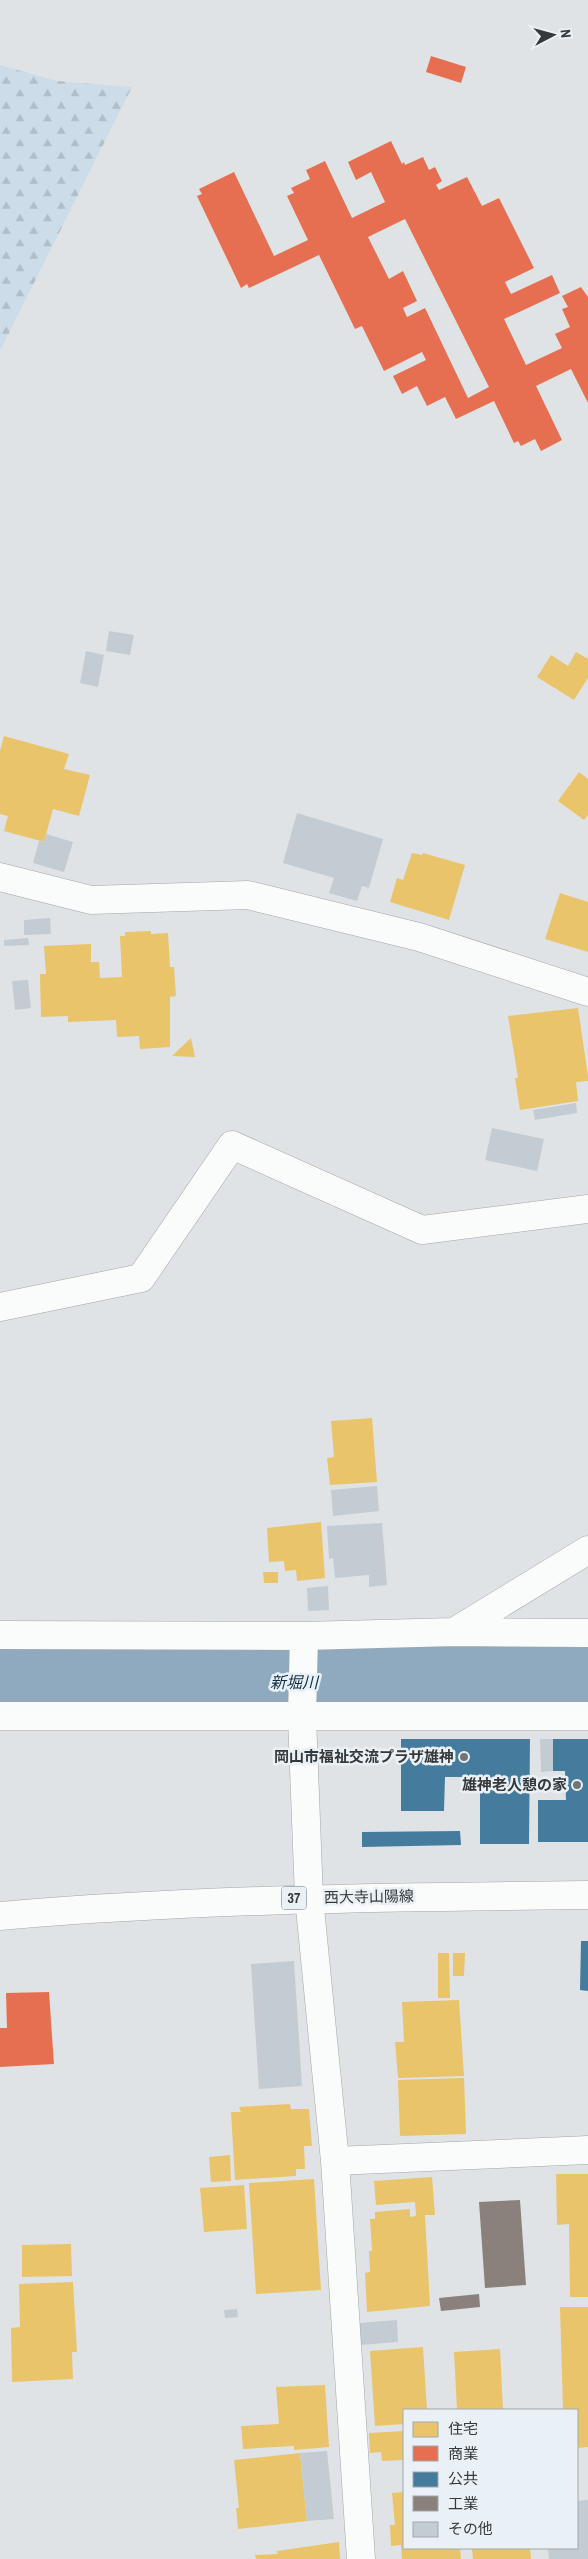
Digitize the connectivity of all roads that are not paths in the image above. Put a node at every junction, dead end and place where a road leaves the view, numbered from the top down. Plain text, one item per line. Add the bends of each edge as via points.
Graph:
1 (0, 877) edge
2 (588, 992) edge
3 (588, 1209) edge
4 (0, 1307) edge
5 (588, 1550) edge
6 (454, 1632) junction
7 (588, 1633) edge
8 (0, 1635) edge
9 (303, 1643) junction
10 (302, 1711) junction
11 (0, 1716) edge
12 (588, 1716) edge
13 (588, 1895) edge
14 (309, 1898) junction
15 (0, 1916) edge
16 (588, 2150) edge
17 (335, 2161) junction
18 (361, 2559) edge

1 - 2 street via 91,900 248,895 419,937
3 - 4 street via 422,1230 232,1145 141,1278
5 - 6 street
6 - 7 street
6 - 9 street
8 - 9 street
9 - 10 street
10 - 11 street
10 - 12 street
10 - 14 street
13 - 14 street, 西大寺山陽線 / 37
14 - 15 street, 西大寺山陽線 / 37
14 - 17 street
16 - 17 street
17 - 18 street

